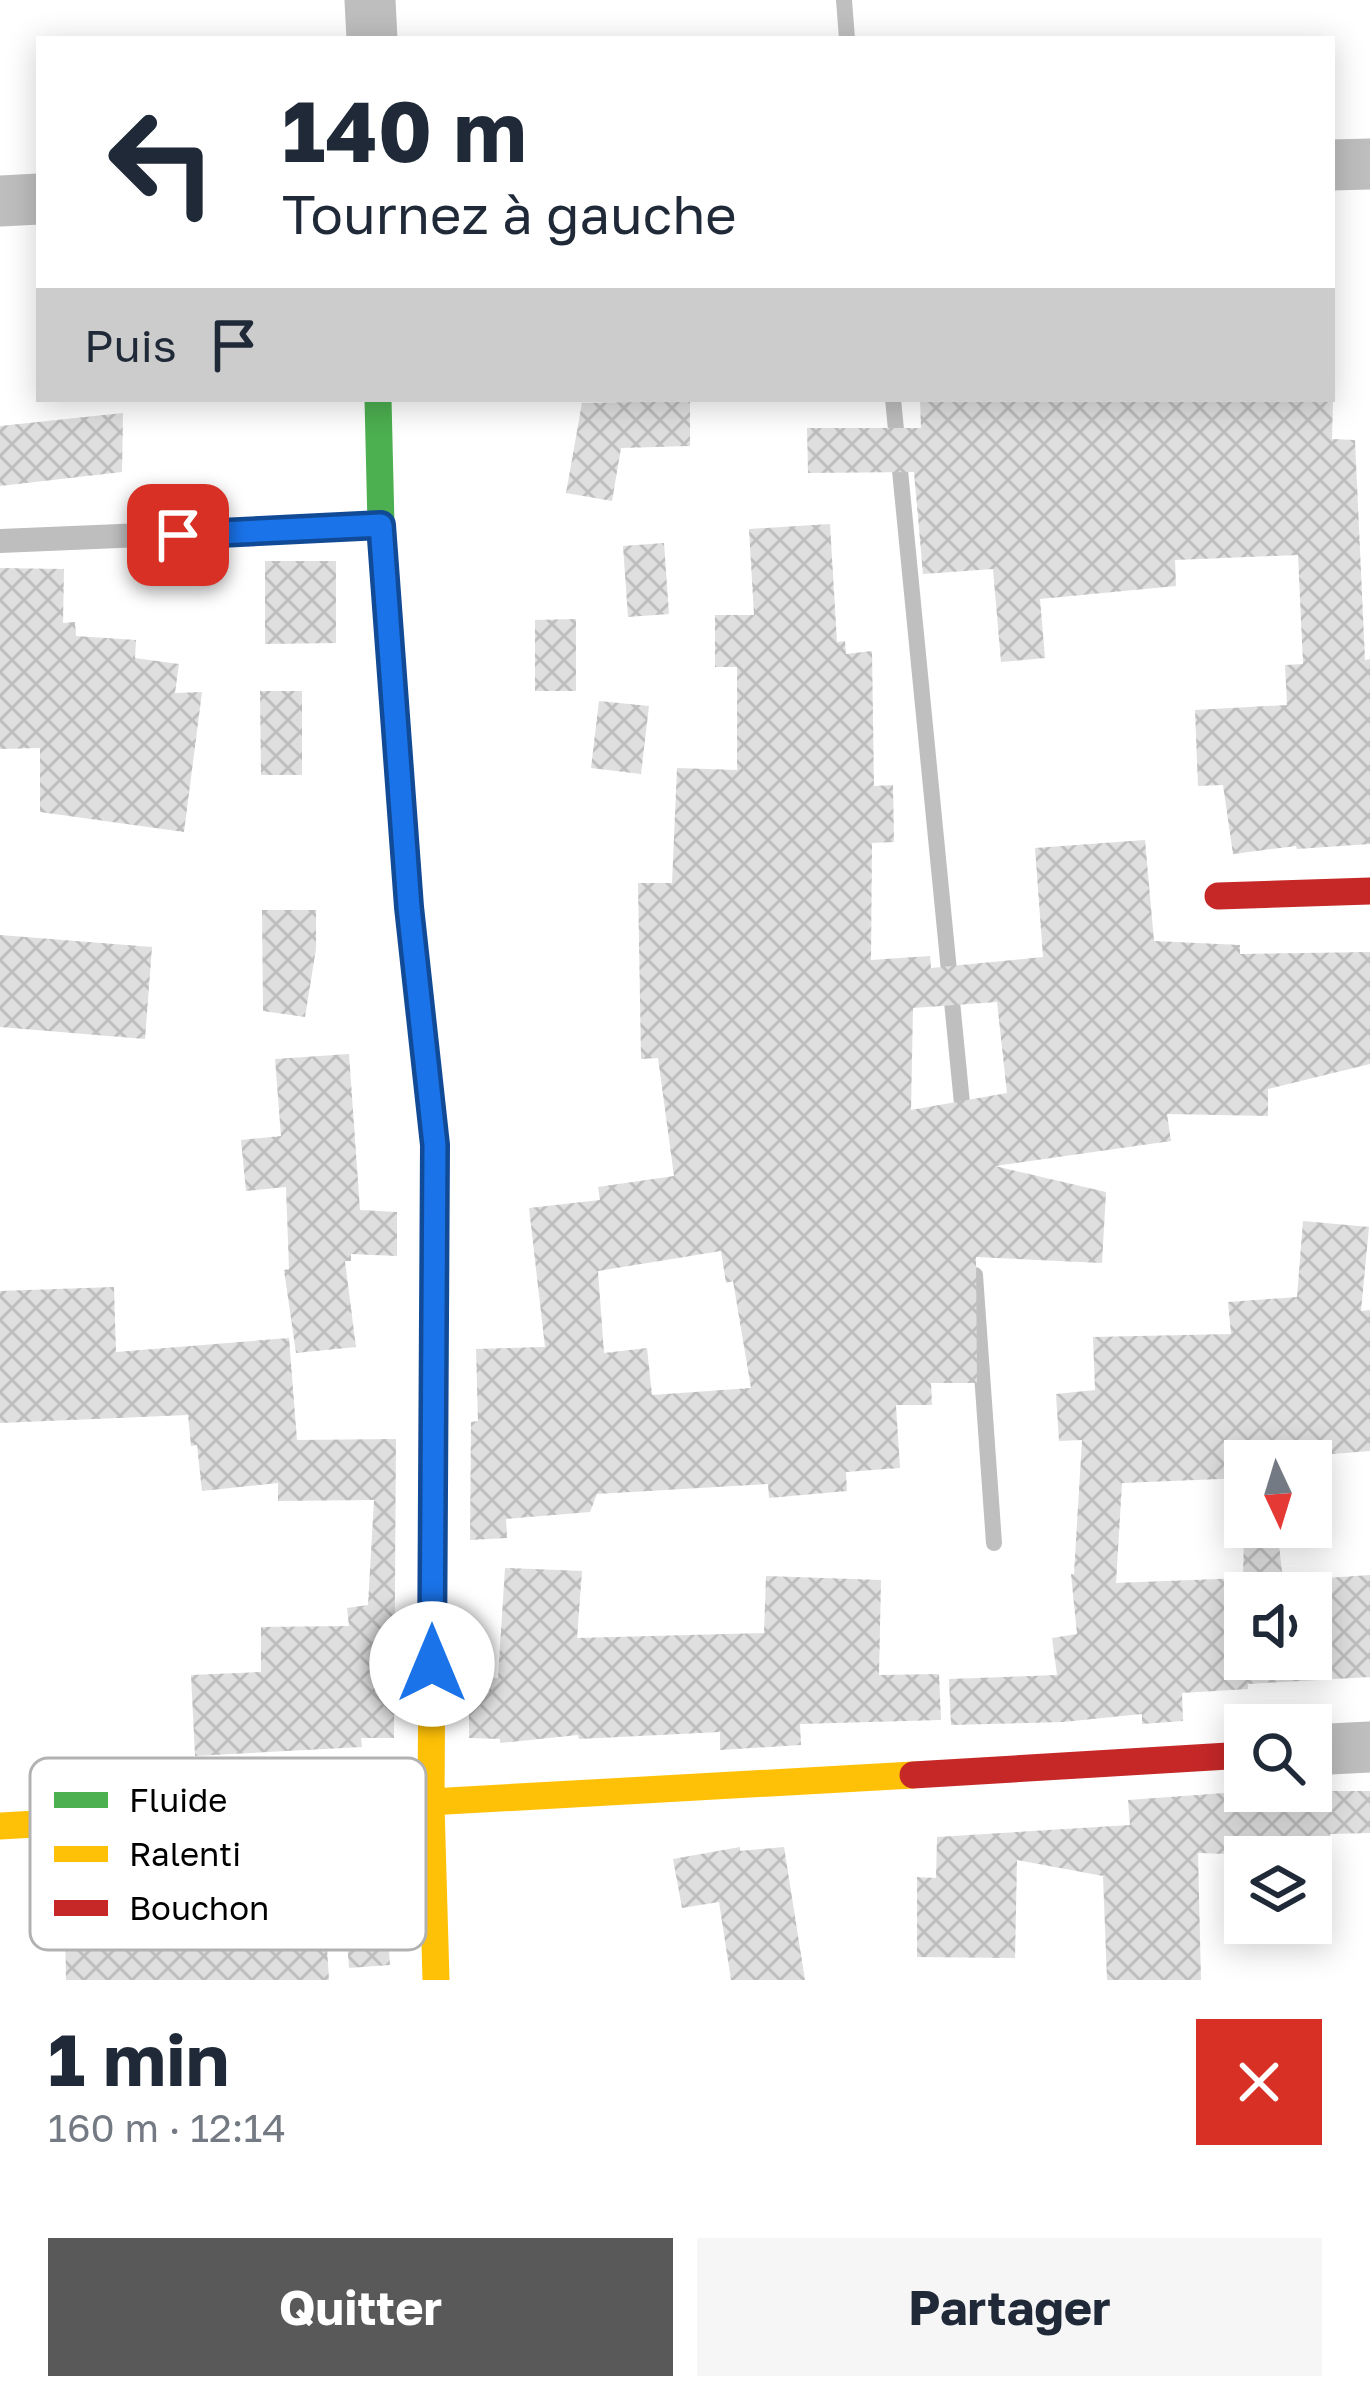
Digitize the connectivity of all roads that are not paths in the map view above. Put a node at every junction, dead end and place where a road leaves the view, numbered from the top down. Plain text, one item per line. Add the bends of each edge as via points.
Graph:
1 (370, 0) edge
2 (371, 36) edge
3 (1370, 164) edge
4 (1335, 165) edge
5 (36, 199) edge
6 (0, 201) edge
7 (378, 402) edge
8 (381, 525) junction
9 (0, 541) edge
10 (1370, 891) edge
11 (1218, 896) dead end
12 (1370, 1747) edge
13 (1332, 1749) edge
14 (1224, 1756) edge
15 (426, 1805) edge
16 (431, 1805) junction
17 (30, 1825) edge
18 (0, 1826) edge
19 (436, 1980) edge

1 - 2 street
3 - 4 street
5 - 6 street
7 - 8 street
8 - 9 lane
8 - 16 street via 435,1145
10 - 11 street
12 - 13 street
14 - 16 street
15 - 16 street
16 - 19 street
17 - 18 street

